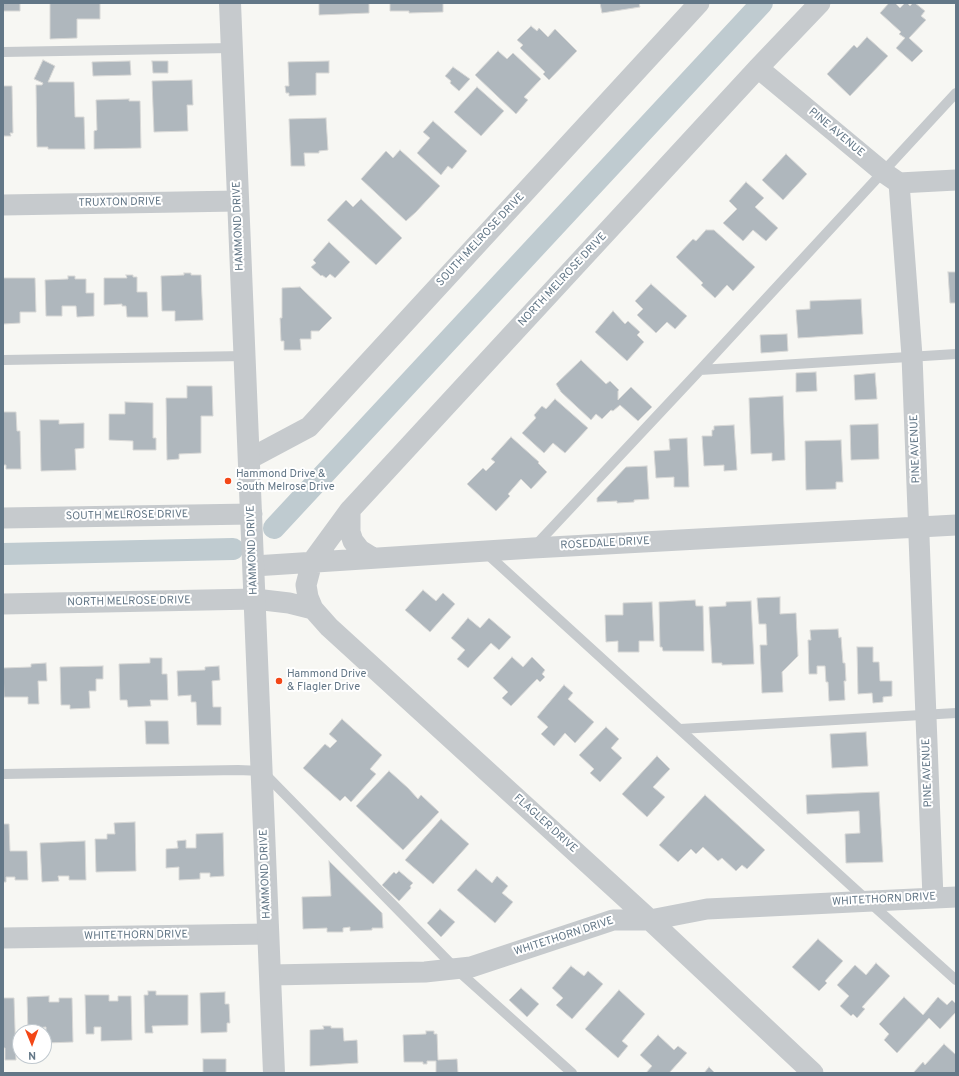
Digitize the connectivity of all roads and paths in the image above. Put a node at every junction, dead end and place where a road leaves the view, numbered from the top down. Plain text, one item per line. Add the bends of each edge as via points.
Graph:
1 (230, 3) edge
2 (698, 3) edge
3 (820, 3) edge
4 (232, 48) junction
5 (3, 52) edge
6 (758, 68) junction
7 (956, 93) edge
8 (891, 178) junction
9 (956, 180) edge
10 (238, 201) junction
11 (3, 205) edge
12 (956, 354) edge
13 (245, 356) junction
14 (912, 356) junction
15 (3, 360) edge
16 (700, 370) junction
17 (249, 459) junction
18 (350, 510) junction
19 (252, 514) junction
20 (3, 518) edge
21 (956, 525) edge
22 (919, 526) junction
23 (533, 548) junction
24 (484, 551) junction
25 (373, 558) junction
26 (312, 562) junction
27 (254, 566) junction
28 (255, 599) junction
29 (3, 604) edge
30 (313, 609) junction
31 (956, 713) edge
32 (926, 714) junction
33 (680, 729) junction
34 (262, 771) junction
35 (3, 774) edge
36 (956, 897) edge
37 (933, 898) junction
38 (868, 901) junction
39 (650, 920) junction
40 (268, 934) junction
41 (3, 938) edge
42 (456, 969) junction
43 (270, 975) junction
44 (956, 980) edge
45 (274, 1073) edge
46 (572, 1073) edge
47 (813, 1073) edge

1 - 4 street, HAMMOND DRIVE
2 - 17 street, SOUTH MELROSE DRIVE via 308,427
3 - 6 street, NORTH MELROSE DRIVE
4 - 5 lane
4 - 10 street, HAMMOND DRIVE
6 - 8 street, PINE AVENUE
6 - 18 street, NORTH MELROSE DRIVE
7 - 8 lane
8 - 9 street
8 - 14 street, PINE AVENUE
8 - 16 lane
10 - 11 street, TRUXTON DRIVE
10 - 13 street, HAMMOND DRIVE
12 - 14 lane
13 - 15 lane
13 - 17 street, HAMMOND DRIVE
14 - 16 lane
14 - 22 street, PINE AVENUE
16 - 23 lane
17 - 19 street, HAMMOND DRIVE
18 - 25 street via 350,532 353,541 360,550
18 - 26 street, NORTH MELROSE DRIVE
19 - 20 street, SOUTH MELROSE DRIVE
19 - 27 street, HAMMOND DRIVE
21 - 22 street, ROSEDALE DRIVE
22 - 23 street, ROSEDALE DRIVE
22 - 32 street, PINE AVENUE
23 - 24 street, ROSEDALE DRIVE
24 - 25 street, ROSEDALE DRIVE
24 - 33 lane
25 - 26 street, ROSEDALE DRIVE
26 - 27 street, ROSEDALE DRIVE
26 - 30 street, FLAGLER DRIVE via 306,585
27 - 28 street, HAMMOND DRIVE
28 - 29 street, NORTH MELROSE DRIVE
28 - 30 street, NORTH MELROSE DRIVE
28 - 34 street, HAMMOND DRIVE
30 - 39 street, FLAGLER DRIVE via 329,627
31 - 32 lane
32 - 33 lane
32 - 37 street, PINE AVENUE
33 - 38 lane
34 - 35 lane
34 - 40 street, HAMMOND DRIVE
34 - 42 lane
36 - 37 street, WHITETHORN DRIVE
37 - 38 street, WHITETHORN DRIVE
38 - 39 street, WHITETHORN DRIVE via 707,909
38 - 44 lane
39 - 42 street, WHITETHORN DRIVE via 613,920 471,967
39 - 47 street, FLAGLER DRIVE
40 - 41 street, WHITETHORN DRIVE
40 - 43 street, HAMMOND DRIVE
42 - 43 street, WHITETHORN DRIVE
42 - 46 lane
43 - 45 street, HAMMOND DRIVE

